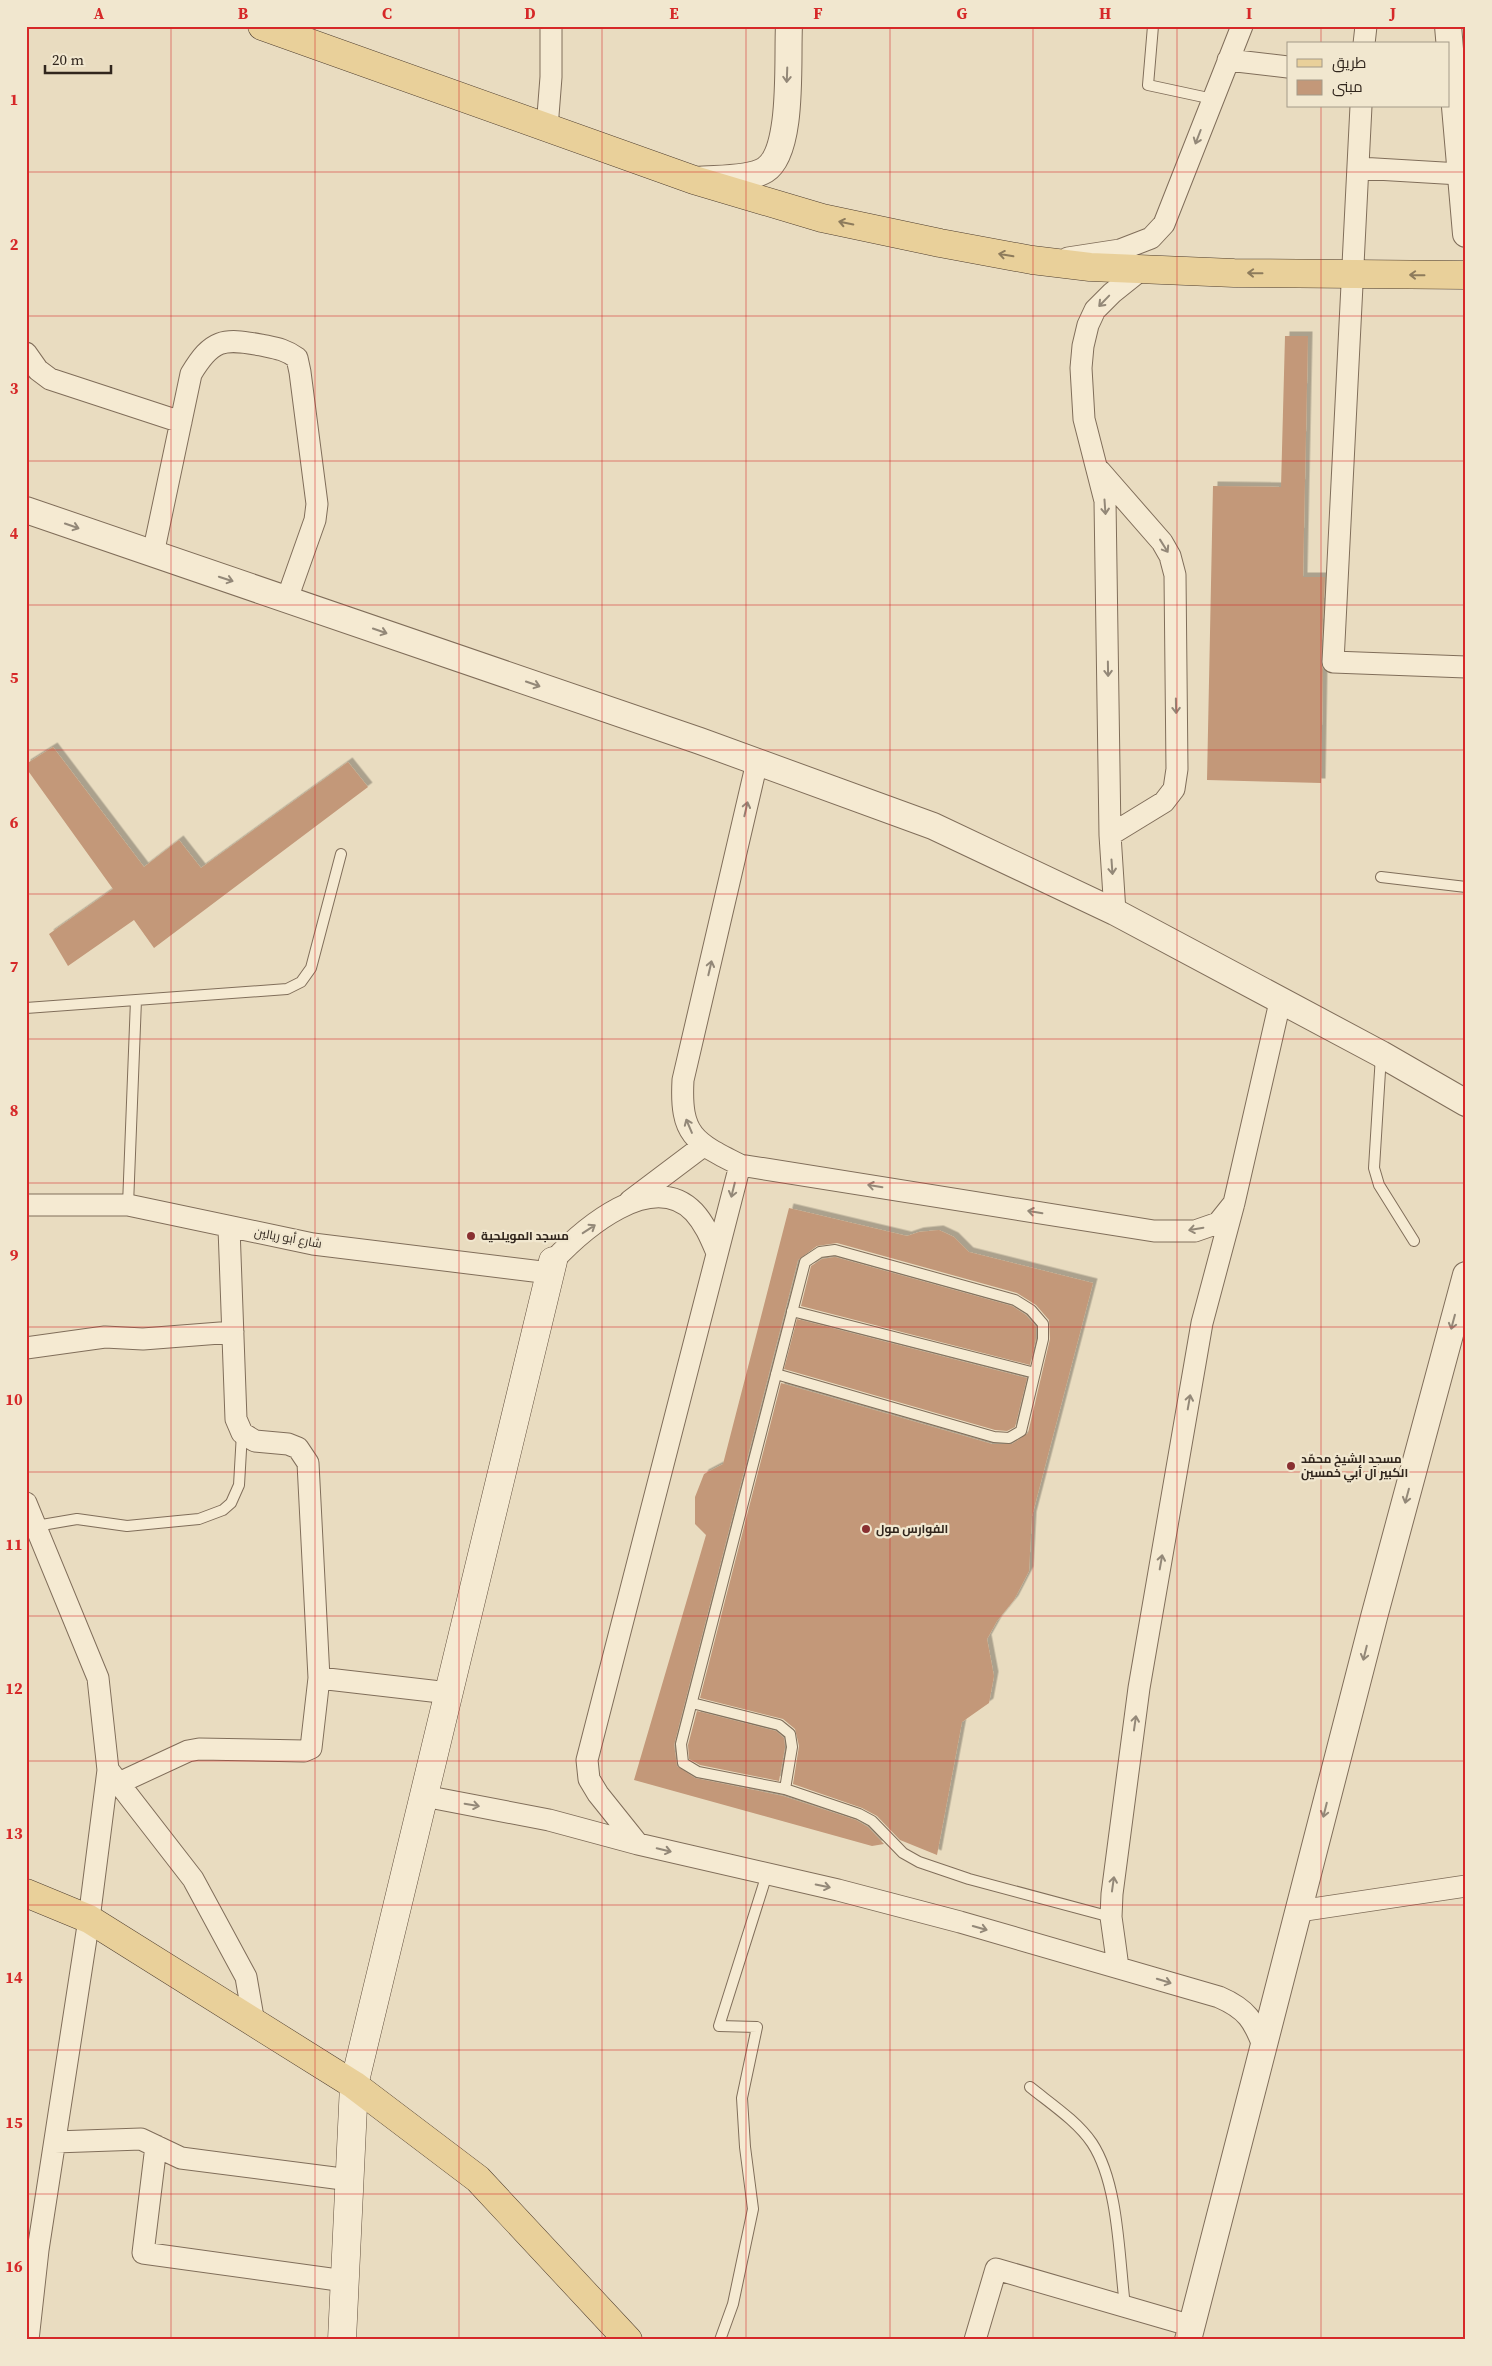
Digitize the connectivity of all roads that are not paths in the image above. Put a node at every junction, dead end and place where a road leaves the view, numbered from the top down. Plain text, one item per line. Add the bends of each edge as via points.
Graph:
1 (262, 26) edge
2 (551, 26) edge
3 (789, 26) edge
4 (1152, 26) edge
5 (1242, 26) edge
6 (1366, 26) edge
7 (1448, 26) edge
8 (1364, 42) edge
9 (1449, 42) edge
10 (1228, 60) junction
11 (1287, 67) edge
12 (1450, 79) edge
13 (1213, 99) junction
14 (1361, 108) edge
15 (547, 128) junction
16 (1358, 168) junction
17 (1460, 174) junction
18 (694, 180) junction
19 (1466, 234) edge
20 (1046, 262) junction
21 (1142, 269) junction
22 (1351, 274) junction
23 (1466, 275) edge
24 (26, 353) edge
25 (181, 422) junction
26 (1098, 469) junction
27 (26, 510) edge
28 (153, 554) junction
29 (287, 599) junction
30 (1466, 667) edge
31 (757, 762) junction
32 (1110, 835) junction
33 (341, 854) dead end
34 (1381, 877) dead end
35 (1466, 887) edge
36 (1115, 912) junction
37 (136, 1000) junction
38 (1280, 1002) junction
39 (26, 1008) edge
40 (1381, 1054) junction
41 (1466, 1103) edge
42 (702, 1146) junction
43 (740, 1165) junction
44 (1234, 1203) junction
45 (626, 1204) junction
46 (26, 1205) edge
47 (128, 1205) junction
48 (229, 1228) junction
49 (1414, 1242) dead end
50 (717, 1253) junction
51 (552, 1267) junction
52 (1466, 1275) edge
53 (792, 1312) junction
54 (233, 1332) junction
55 (26, 1348) edge
56 (1035, 1373) junction
57 (776, 1374) junction
58 (242, 1433) junction
59 (26, 1503) edge
60 (36, 1526) junction
61 (319, 1678) junction
62 (449, 1693) junction
63 (692, 1703) junction
64 (114, 1776) junction
65 (785, 1789) junction
66 (424, 1796) junction
67 (638, 1844) junction
68 (767, 1874) junction
69 (1466, 1886) edge
70 (26, 1893) edge
71 (1299, 1911) junction
72 (1111, 1917) junction
73 (89, 1919) junction
74 (1118, 1967) junction
75 (254, 2023) junction
76 (1264, 2048) junction
77 (354, 2086) junction
78 (1030, 2087) dead end
79 (55, 2142) junction
80 (156, 2146) junction
81 (350, 2180) junction
82 (32, 2249) edge
83 (345, 2282) junction
84 (1125, 2306) junction
85 (1190, 2333) edge
86 (28, 2340) edge
87 (342, 2340) edge
88 (628, 2340) edge
89 (720, 2340) edge
90 (975, 2340) edge

1 - 15 main road
2 - 15 street
3 -> 18 street via 785,123 777,158 765,170 749,176
4 - 13 lane via 1148,85
5 - 10 street
6 - 8 street
7 - 9 street
10 - 11 street
10 - 13 street
12 - 17 street
13 -> 20 street via 1173,204 1164,224 1151,238 1120,250
14 - 16 street
15 - 18 main road
16 - 17 street
16 - 22 street
17 - 19 street
20 -> 18 main road via 822,218
20 - 21 main road
22 -> 21 main road
21 -> 26 street via 1095,310 1082,346 1084,419
23 -> 22 main road
22 - 30 street via 1333,662
24 - 25 street via 38,370 50,379
25 - 28 street
25 - 29 street via 191,374 213,346 232,339 286,350 297,358 317,504 315,520
26 -> 32 street via 1105,501
26 -> 32 street via 1162,542 1175,575 1177,769 1174,789 1164,802
27 -> 28 street
28 -> 29 street
29 -> 31 street
31 - 36 street via 933,826
42 -> 31 street via 690,1130 682,1105 684,1080
32 -> 36 street
33 - 37 lane via 311,968 301,982 287,989
34 - 35 lane
36 - 38 street
37 - 39 lane
37 - 47 lane
38 - 40 street
38 - 44 street
40 - 41 street
40 - 49 lane via 1374,1168 1379,1185
42 - 43 street
42 - 45 street
44 -> 43 street via 1218,1223 1195,1231 1154,1230
43 -> 50 street
72 -> 44 street via 1139,1688 1202,1323
45 - 50 street via 642,1198 681,1202 705,1227
51 -> 45 street via 575,1238
46 - 47 street, شارع أبو ريالين
47 - 48 street, شارع أبو ريالين
48 - 51 street, شارع أبو ريالين via 313,1244
48 - 54 street
50 - 67 street via 587,1760 589,1779 598,1794
51 - 62 main road
52 -> 71 street
53 - 56 lane
53 - 56 lane via 805,1262 820,1252 835,1250 1015,1300 1031,1310 1043,1324 1044,1339
53 - 57 lane
54 - 55 street via 143,1339 106,1337
54 - 58 street via 236,1418
56 - 57 lane via 1021,1431 1009,1438
57 - 63 lane
58 - 60 lane via 239,1485 231,1503 223,1510 199,1519 127,1526 77,1519
58 - 61 street via 255,1440 298,1448 308,1463
59 - 60 street
60 - 64 street via 98,1678
61 - 62 street
61 - 64 street via 311,1748 304,1751 199,1748
62 - 66 main road
63 - 65 lane via 779,1725 790,1734 792,1747
63 - 65 lane via 681,1744 683,1763 698,1772
64 - 73 street
64 - 75 street via 193,1879 246,1977
65 - 72 lane via 872,1821 904,1853 919,1862 969,1879
66 -> 67 street via 549,1820
66 - 77 main road
67 -> 68 street
68 -> 74 street via 848,1892
68 - 89 lane via 719,2026 757,2027 742,2098 754,2209 733,2304
69 - 71 street
70 - 73 main road
71 - 76 street
72 - 74 street
73 - 75 main road
73 - 79 street
74 -> 76 street via 1237,2005 1257,2029
75 - 77 main road
76 - 85 street
77 - 81 main road
77 - 88 main road via 478,2178
78 - 84 lane via 1068,2117 1092,2143 1104,2169 1112,2199
79 - 80 street via 141,2139
79 - 82 street
80 - 81 street via 181,2158
80 - 83 street via 143,2252
81 - 83 main road
82 - 86 street
83 - 87 main road
84 - 85 street
84 - 90 street via 996,2269

